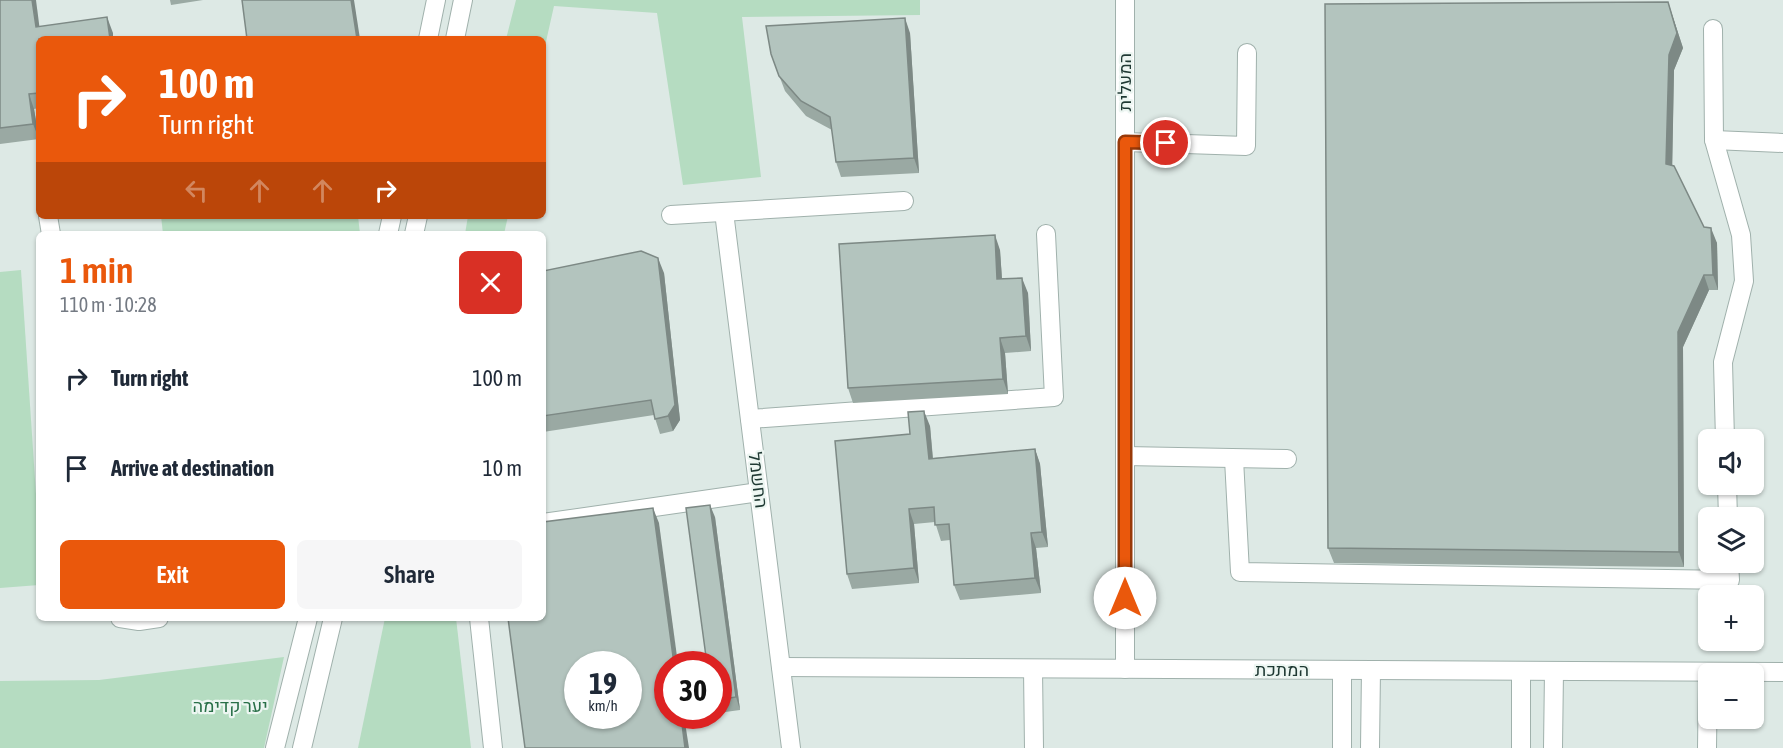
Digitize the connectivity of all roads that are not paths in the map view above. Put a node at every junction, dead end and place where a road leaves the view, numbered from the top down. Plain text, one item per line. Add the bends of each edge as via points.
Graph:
1 (436, 0) edge
2 (463, 0) edge
3 (1125, 0) edge
4 (1713, 29) dead end
5 (429, 36) edge
6 (456, 36) edge
7 (1247, 53) dead end
8 (1714, 140) junction
9 (1125, 142) junction
10 (1783, 143) edge
11 (904, 201) dead end
12 (724, 212) junction
13 (671, 215) dead end
14 (1046, 234) dead end
15 (750, 419) junction
16 (1725, 429) edge
17 (1125, 456) junction
18 (1234, 459) junction
19 (1287, 459) dead end
20 (759, 492) junction
21 (546, 523) edge
22 (1730, 573) edge
23 (307, 621) edge
24 (332, 621) edge
25 (479, 621) edge
26 (781, 667) junction
27 (1034, 669) junction
28 (1125, 669) junction
29 (1342, 670) junction
30 (1371, 670) junction
31 (1521, 671) junction
32 (1554, 671) junction
33 (1698, 672) edge
34 (1764, 672) edge
35 (1783, 672) edge
36 (1707, 729) edge
37 (275, 748) edge
38 (302, 748) edge
39 (493, 748) edge
40 (791, 748) edge
41 (1034, 748) edge
42 (1342, 748) edge
43 (1370, 748) edge
44 (1521, 748) edge
45 (1552, 748) edge
46 (1707, 748) edge

1 - 5 street
2 - 6 street
3 - 9 street, המעלית
4 - 8 street
7 - 9 street via 1246,146
8 - 10 street
8 - 16 street via 1741,235 1744,281 1723,362
9 - 17 street, המעלית
11 - 12 street
12 - 13 street
12 - 15 street, החשמל
14 - 15 street via 1054,397
15 - 20 street, החשמל
17 - 18 street
17 - 28 street, המעלית
18 - 19 street
18 - 22 street via 1240,572 1730,580
20 - 21 street
20 - 26 street, החשמל
23 - 37 street
24 - 38 street
25 - 39 street
26 - 27 street, המתכת
26 - 40 street, החשמל
27 - 28 street, המתכת
27 - 41 street
28 - 29 street, המתכת
29 - 30 street, המתכת
29 - 42 street
30 - 31 street, המתכת
30 - 43 street
31 - 32 street, המתכת
31 - 44 street
32 - 33 street, המתכת
32 - 45 street
34 - 35 street, המתכת
36 - 46 street

